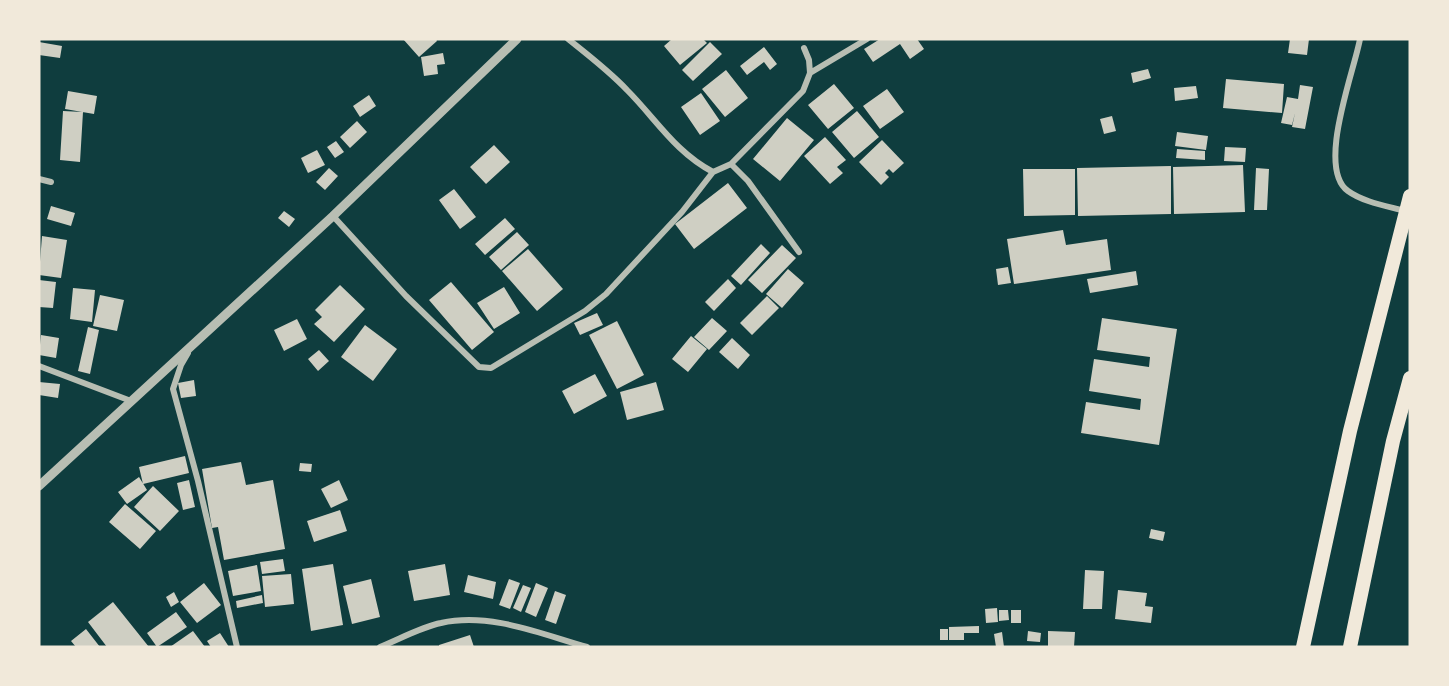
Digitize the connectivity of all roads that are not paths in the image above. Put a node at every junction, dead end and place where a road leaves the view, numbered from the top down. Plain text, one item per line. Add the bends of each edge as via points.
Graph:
1 (517, 39) edge
2 (568, 39) edge
3 (867, 39) edge
4 (1360, 39) edge
5 (804, 48) dead end
6 (810, 72) junction
7 (730, 164) junction
8 (713, 172) junction
9 (39, 179) edge
10 (51, 182) dead end
11 (1410, 196) edge
12 (1406, 211) junction
13 (333, 216) junction
14 (798, 252) dead end
15 (192, 346) junction
16 (39, 366) edge
17 (1410, 378) edge
18 (131, 401) junction
19 (39, 486) edge
20 (237, 647) edge
21 (380, 647) edge
22 (587, 647) edge
23 (1303, 647) edge
24 (1350, 647) edge

1 - 13 street
2 - 8 street via 628,90 668,140
3 - 6 street
4 - 12 street via 1338,128 1335,168 1348,191
5 - 6 street
6 - 7 street via 802,90
7 - 8 street
7 - 14 street via 748,181
8 - 13 street via 682,212 606,294 491,368 479,367 406,296
9 - 10 street
11 - 12 highway
12 - 23 highway via 1350,431
13 - 15 street
15 - 18 street
15 - 20 street via 173,389
16 - 18 street
17 - 24 highway
18 - 19 street
21 - 22 street via 439,623 459,620 486,620

